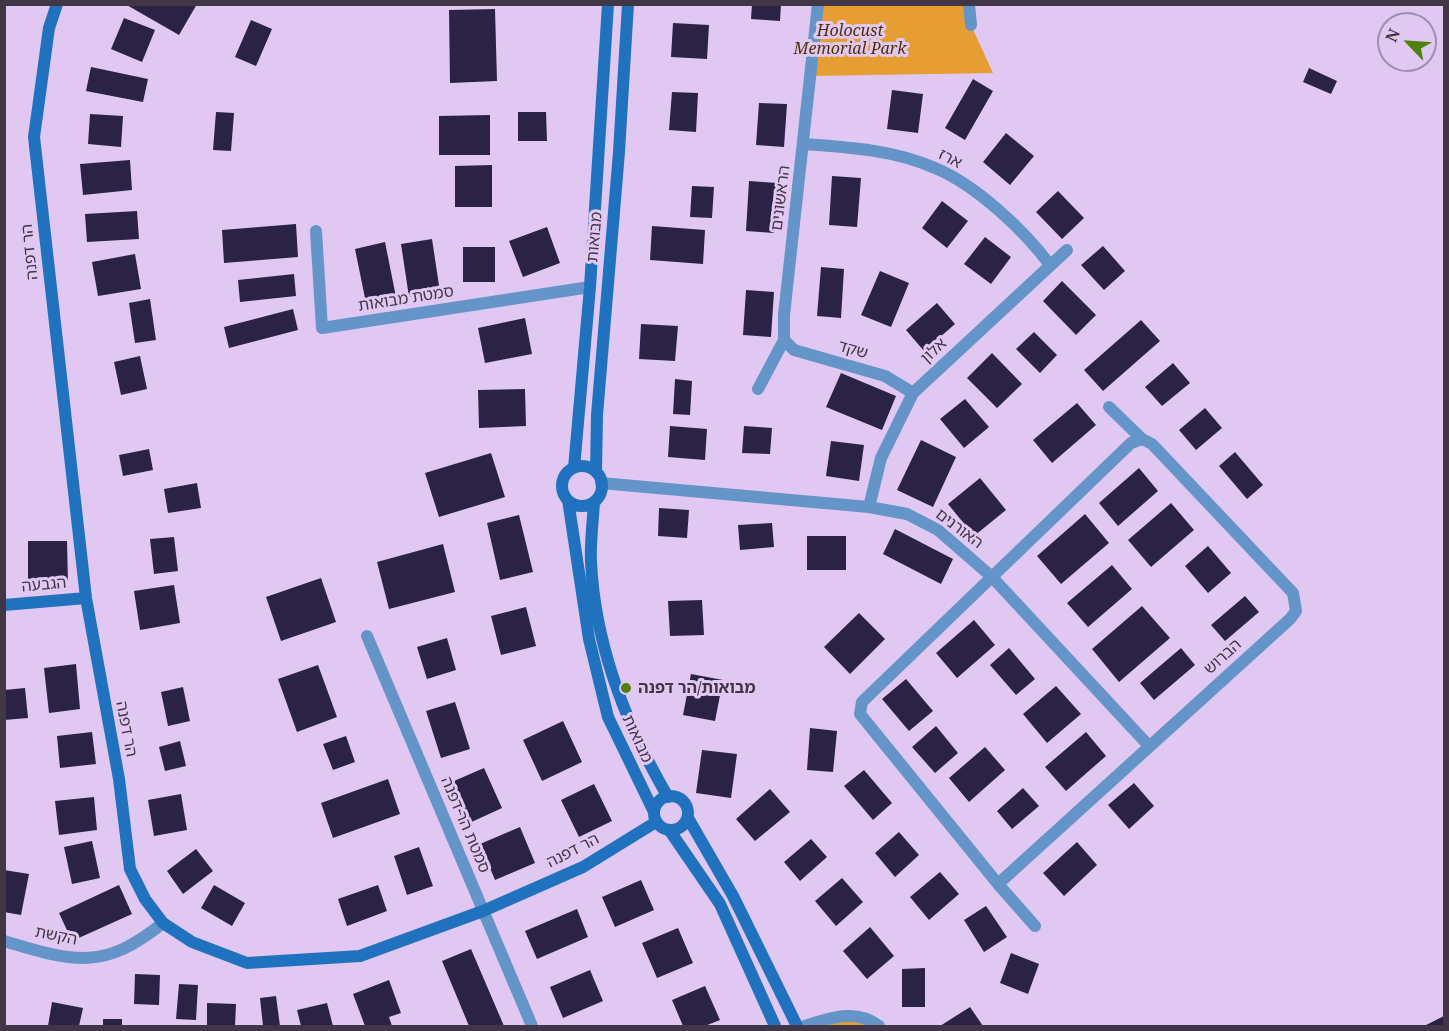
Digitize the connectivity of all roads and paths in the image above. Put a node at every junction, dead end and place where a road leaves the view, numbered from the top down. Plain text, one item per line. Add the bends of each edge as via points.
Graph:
1 (57, 4) edge
2 (608, 4) edge
3 (628, 4) edge
4 (818, 4) edge
5 (969, 4) edge
6 (971, 25) dead end
7 (805, 144) junction
8 (316, 231) dead end
9 (1067, 250) dead end
10 (1050, 265) junction
11 (590, 287) junction
12 (784, 340) junction
13 (758, 389) dead end
14 (913, 393) junction
15 (1109, 407) dead end
16 (1142, 440) junction
17 (574, 468) junction
18 (599, 478) junction
19 (568, 500) junction
20 (594, 501) junction
21 (869, 507) junction
22 (992, 577) junction
23 (86, 598) junction
24 (4, 605) edge
25 (367, 636) dead end
26 (1149, 746) junction
27 (668, 797) junction
28 (655, 817) junction
29 (687, 818) junction
30 (670, 831) junction
31 (998, 884) junction
32 (483, 910) junction
33 (163, 923) junction
34 (1035, 926) dead end
35 (4, 941) edge
36 (532, 1026) edge
37 (775, 1026) edge
38 (796, 1026) edge
39 (805, 1026) edge
40 (879, 1026) edge

1 - 23 street, הר דפנה via 49,28 34,137
2 - 11 street, מבואות
3 - 18 street, מבואות via 597,415
4 - 7 street, הראשונים
5 - 6 street
7 - 10 street, ארז via 876,151 936,168 979,195 1034,244
7 - 12 street, הראשונים
8 - 11 street, סמטת מבואות via 322,328
9 - 10 street, אלון
10 - 14 street, אלון
11 - 17 street, מבואות
12 - 13 street, הראשונים
12 - 14 street, שקד via 794,350 885,376
14 - 21 street, אלון via 881,459
15 - 16 street, הברוש
16 - 22 street via 1131,443
16 - 26 street, הברוש via 1152,444 1293,593 1296,611
17 - 18 street via 586,467
17 - 19 street via 562,483
18 - 20 street via 599,496
18 - 21 street, האורנים
19 - 20 street via 578,506
19 - 28 street, מבואות via 589,639 608,717
20 - 27 street, מבואות via 591,561 601,632 623,711
21 - 22 street, האורנים via 907,514 938,530
22 - 26 street, האורנים
22 - 31 street via 862,702 860,714
23 - 24 street, הגבעה
23 - 33 street, הר דפנה via 130,869
25 - 32 street, סמטת הר דפנה
26 - 31 street, הברוש
27 - 28 street via 658,802
27 - 29 street via 684,802
28 - 30 street
28 - 32 street, הר דפנה via 583,867
29 - 30 street via 681,827
29 - 38 street via 733,896
30 - 37 street via 720,904
31 - 34 street
32 - 33 street, הר דפנה via 360,956 247,963 192,942
32 - 36 street, סמטת הר דפנה
33 - 35 street, הקשת via 138,942 106,957 69,957
39 - 40 street via 838,1015

